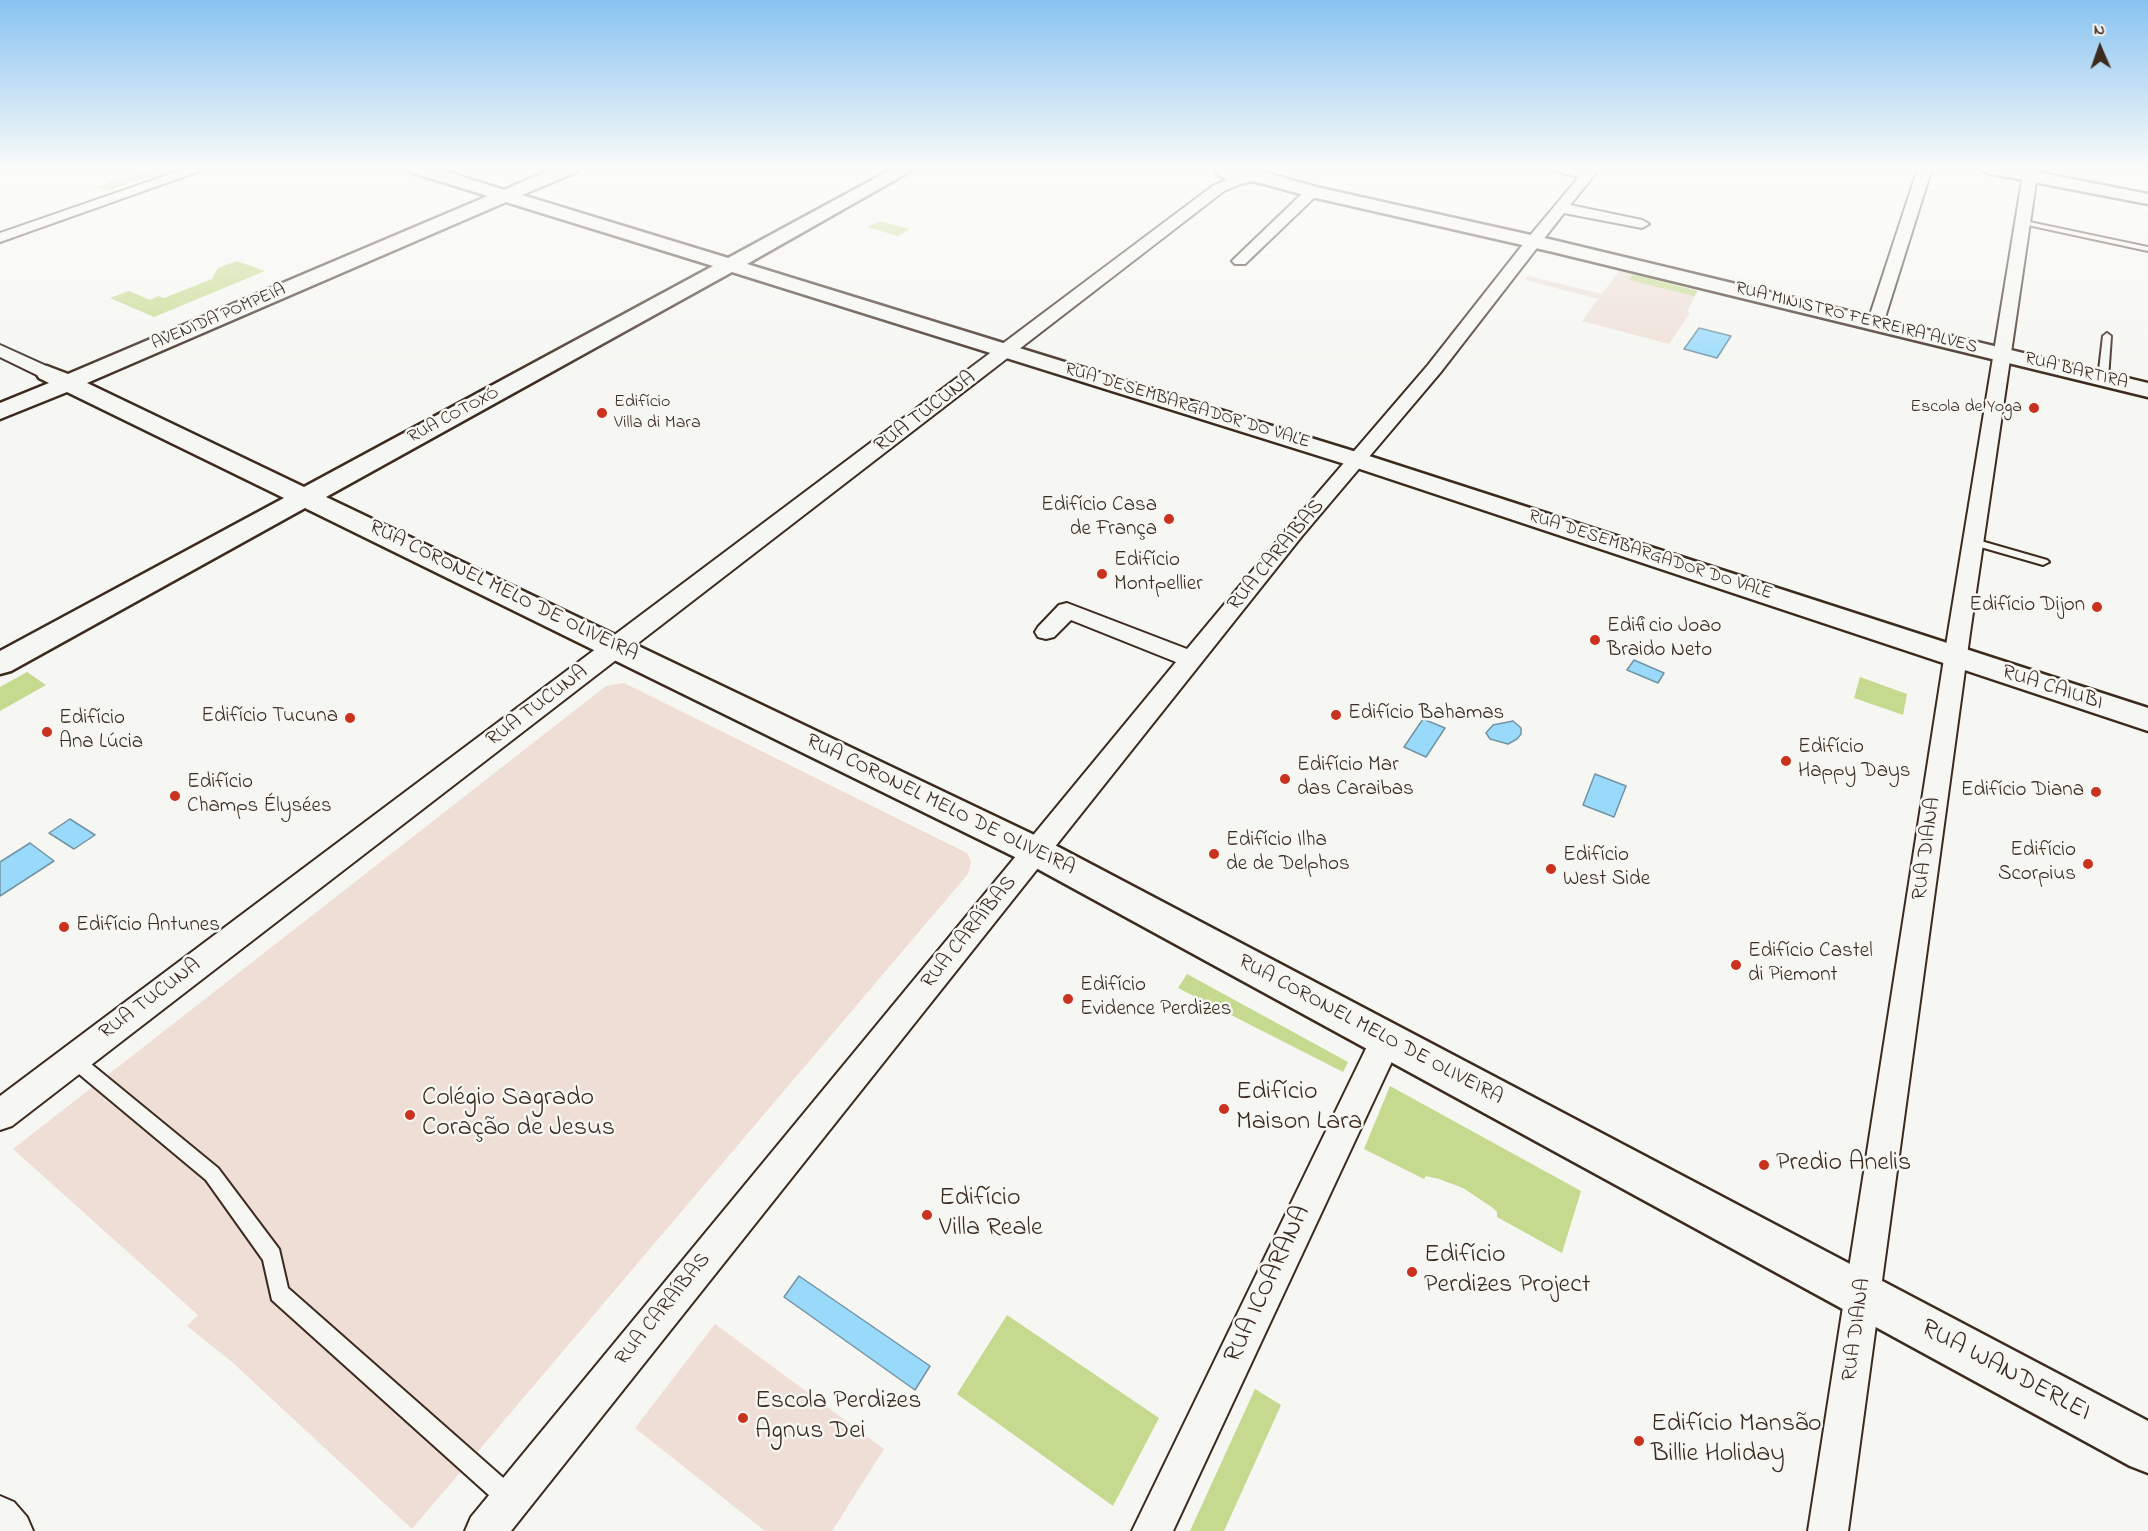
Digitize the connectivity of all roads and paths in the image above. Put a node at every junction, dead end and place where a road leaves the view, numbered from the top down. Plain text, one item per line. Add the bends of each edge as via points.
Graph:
1 (385, 239) edge
2 (645, 239) edge
3 (778, 239) edge
4 (1142, 239) edge
5 (1262, 239) edge
6 (1526, 239) edge
7 (1902, 239) edge
8 (2020, 239) edge
9 (2104, 239) edge
10 (1533, 241) junction
11 (2148, 249) edge
12 (1240, 261) dead end
13 (730, 266) junction
14 (1875, 324) junction
15 (2108, 336) dead end
16 (0, 350) edge
17 (1008, 351) junction
18 (2003, 355) junction
19 (58, 378) junction
20 (2103, 379) junction
21 (2148, 390) edge
22 (0, 392) edge
23 (0, 412) edge
24 (1357, 460) junction
25 (306, 497) junction
26 (1974, 542) junction
27 (2043, 562) dead end
28 (1046, 632) dead end
29 (617, 647) junction
30 (1956, 657) junction
31 (1192, 660) junction
32 (0, 664) edge
33 (2148, 720) edge
34 (1037, 852) junction
35 (1386, 1040) junction
36 (73, 1059) junction
37 (0, 1115) edge
38 (1863, 1295) junction
39 (2148, 1448) edge
40 (511, 1499) junction
41 (0, 1516) edge
42 (13, 1531) edge
43 (485, 1531) edge
44 (1152, 1531) edge
45 (1828, 1531) edge

1 - 19 street
2 - 13 street, RUA DESEMBARGADOR DO VALE
3 - 13 street, RUA COTOXÓ
4 - 17 street, RUA TUCUNA
5 - 12 street
6 - 10 street, RUA MINISTRO FERREIRA ALVES
7 - 14 street
8 - 18 street, RUA DIANA
9 - 11 lane
10 - 14 street, RUA MINISTRO FERREIRA ALVES
10 - 24 street, RUA CARAÍBAS via 1434,369
13 - 17 street, RUA DESEMBARGADOR DO VALE
13 - 25 street, RUA COTOXÓ
14 - 18 street, RUA MINISTRO FERREIRA ALVES
15 - 20 lane
16 - 19 street, RUA CORONEL MELO DE OLIVEIRA
17 - 24 street, RUA DESEMBARGADOR DO VALE
17 - 29 street, RUA TUCUNA
18 - 20 street, RUA BARTIRA
18 - 26 street, RUA DIANA
19 - 22 street
19 - 23 street
19 - 25 street, RUA CORONEL MELO DE OLIVEIRA
20 - 21 street, RUA BARTIRA
24 - 30 street, RUA DESEMBARGADOR DO VALE
24 - 31 street, RUA CARAÍBAS
25 - 29 street, RUA CORONEL MELO DE OLIVEIRA
25 - 32 street, RUA COTOXÓ
26 - 27 lane
26 - 30 street, RUA DIANA
28 - 31 street via 1066,610
29 - 34 street, RUA CORONEL MELO DE OLIVEIRA
29 - 36 street, RUA TUCUNA
30 - 33 street, RUA CAIUBI
30 - 38 street, RUA DIANA
31 - 34 street, RUA CARAÍBAS
34 - 35 street, RUA CORONEL MELO DE OLIVEIRA
34 - 40 street, RUA CARAÍBAS
35 - 38 street, RUA CORONEL MELO DE OLIVEIRA
35 - 44 street, RUA ICOARANA
36 - 37 street, RUA TUCUNA
36 - 40 lane via 212,1174 272,1256 279,1293
38 - 39 street, RUA WANDERLEI
38 - 45 street, RUA DIANA
40 - 43 street, RUA CARAÍBAS
41 - 42 street

